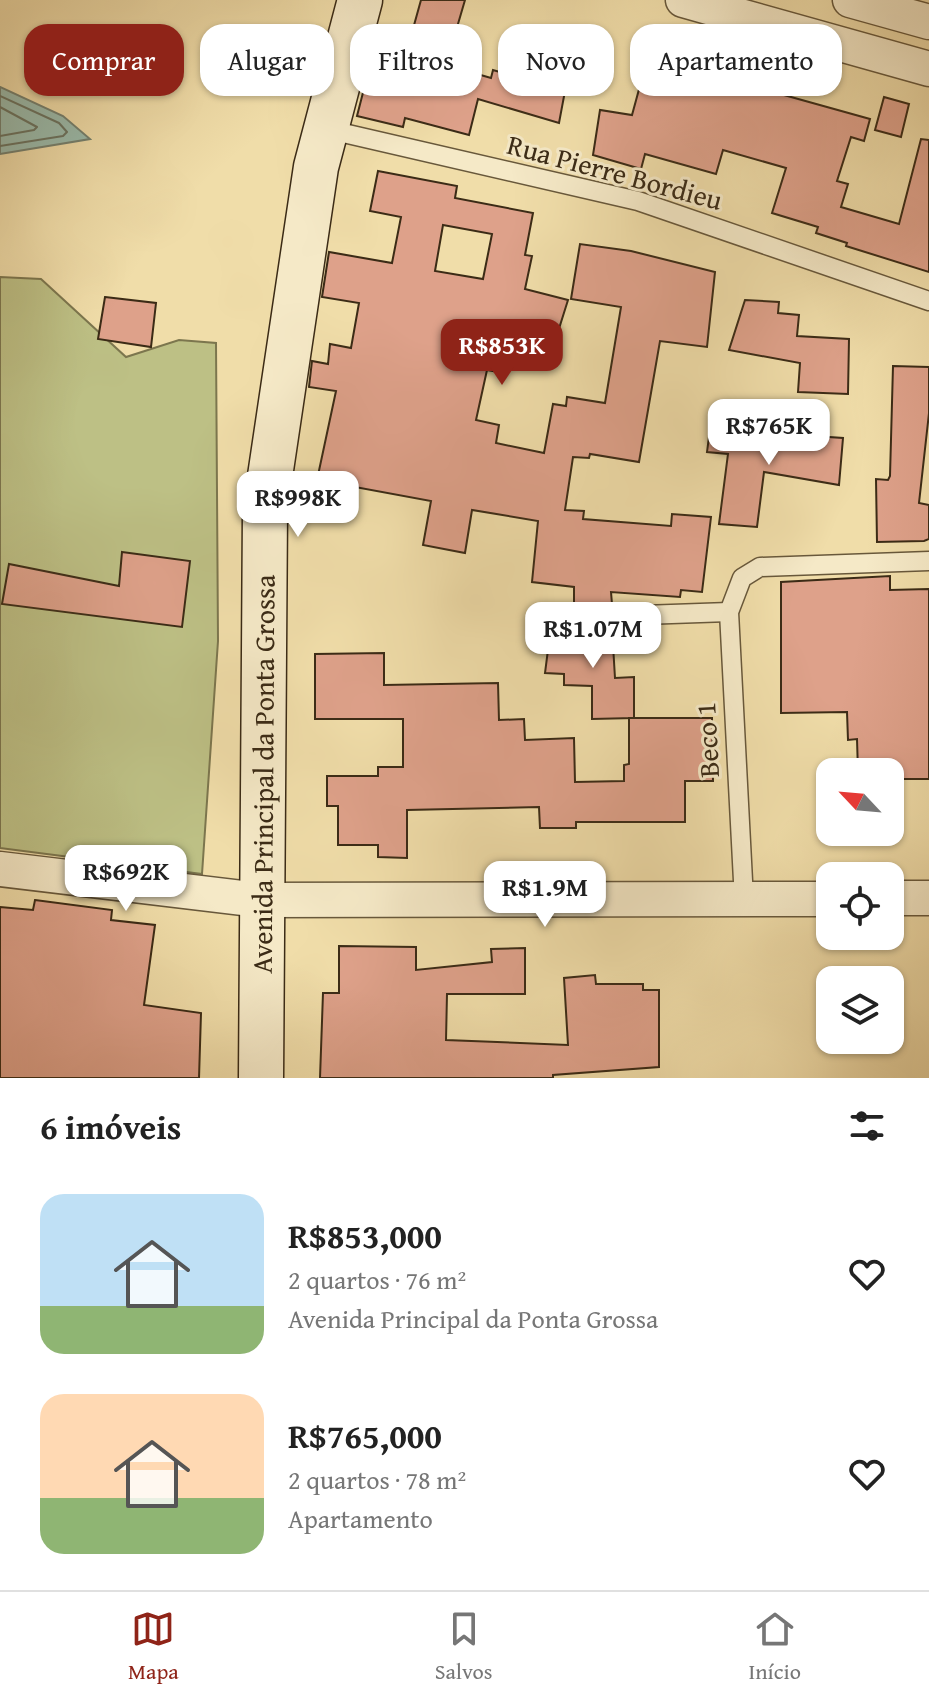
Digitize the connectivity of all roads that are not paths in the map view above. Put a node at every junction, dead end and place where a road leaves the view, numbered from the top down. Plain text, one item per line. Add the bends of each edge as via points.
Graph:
1 (360, 0) edge
2 (683, 0) edge
3 (850, 0) edge
4 (929, 22) edge
5 (929, 69) edge
6 (326, 129) junction
7 (929, 301) edge
8 (929, 561) edge
9 (729, 612) junction
10 (585, 617) dead end
11 (0, 869) edge
12 (904, 898) edge
13 (929, 898) edge
14 (816, 899) edge
15 (260, 900) junction
16 (744, 900) junction
17 (261, 1078) edge

1 - 6 main road, Avenida Principal da Ponta Grossa
2 - 5 street
3 - 4 street
6 - 7 lane, Rua Pierre Bordieu via 638,201
6 - 15 main road, Avenida Principal da Ponta Grossa via 265,510
8 - 9 lane, Beco 1 via 760,567 742,578
9 - 10 lane
9 - 16 lane, Beco 1
11 - 15 street
12 - 13 street
14 - 16 street
15 - 16 street
15 - 17 main road, Avenida Principal da Ponta Grossa

